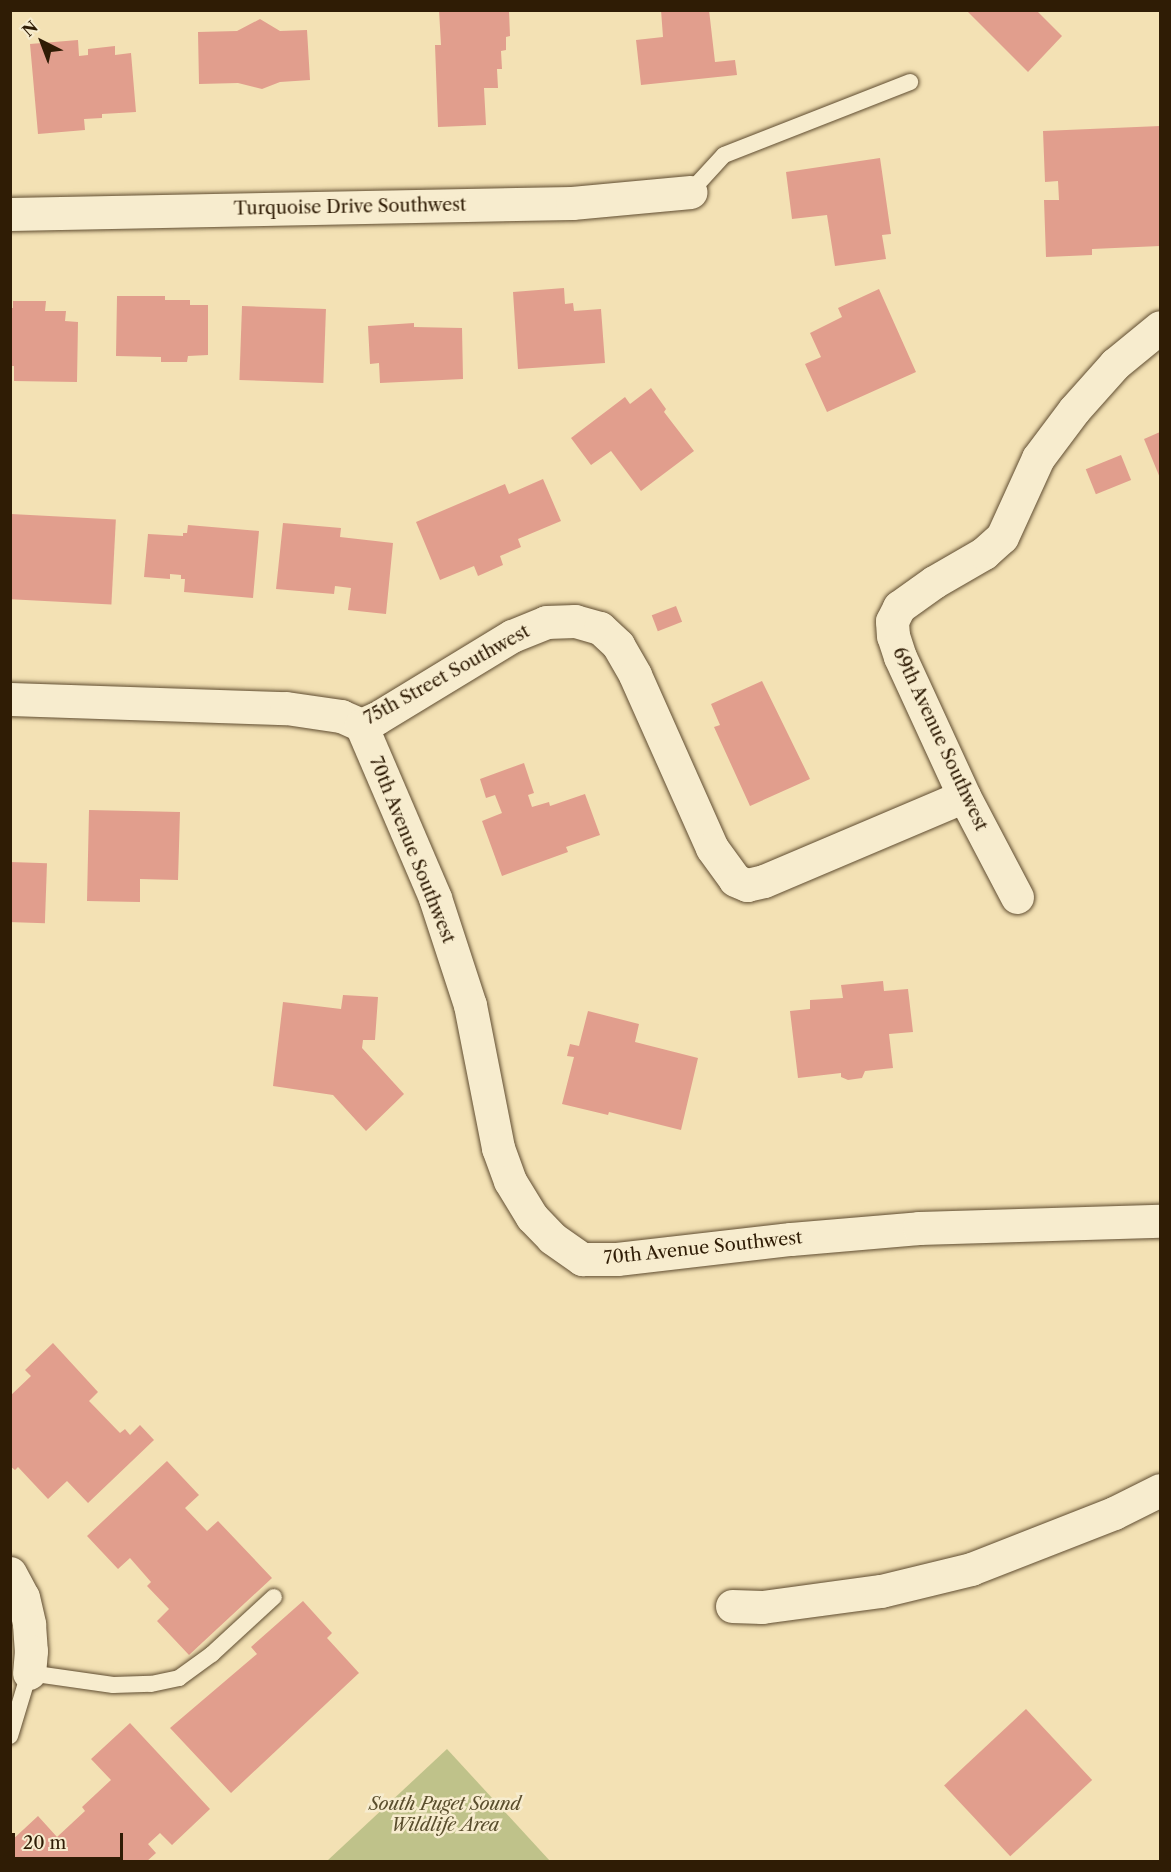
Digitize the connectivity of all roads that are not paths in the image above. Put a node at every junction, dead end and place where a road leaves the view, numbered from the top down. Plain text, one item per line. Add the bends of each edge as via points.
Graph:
1 (910, 82) dead end
2 (690, 192) joint
3 (10, 214) edge
4 (1161, 327) edge
5 (10, 699) edge
6 (361, 725) junction
7 (964, 796) junction
8 (1017, 897) dead end
9 (1161, 1221) edge
10 (1161, 1490) edge
11 (10, 1573) edge
12 (274, 1597) dead end
13 (732, 1606) dead end
14 (29, 1673) junction
15 (10, 1736) edge

1 - 2 lane via 724,155
2 - 3 street, Turquoise Drive Southwest via 572,203
4 - 7 street, 69th Avenue Southwest via 1115,364 1074,410 1038,458 1002,537 984,553 899,607 892,621 900,657
5 - 6 street, 75th Street Southwest via 286,708 340,716
6 - 7 street, 75th Street Southwest via 512,636 546,622 574,621 600,628 618,645 712,848 741,883 764,881
6 - 9 street, 70th Avenue Southwest via 435,898 463,983 498,1148 510,1181 539,1224 582,1259 617,1259 919,1228
7 - 8 street, 69th Avenue Southwest
10 - 13 street via 1114,1513 972,1569 881,1592 762,1607
11 - 14 street via 23,1597 29,1624
12 - 14 lane via 212,1654 179,1678 151,1684 113,1685
14 - 15 lane

